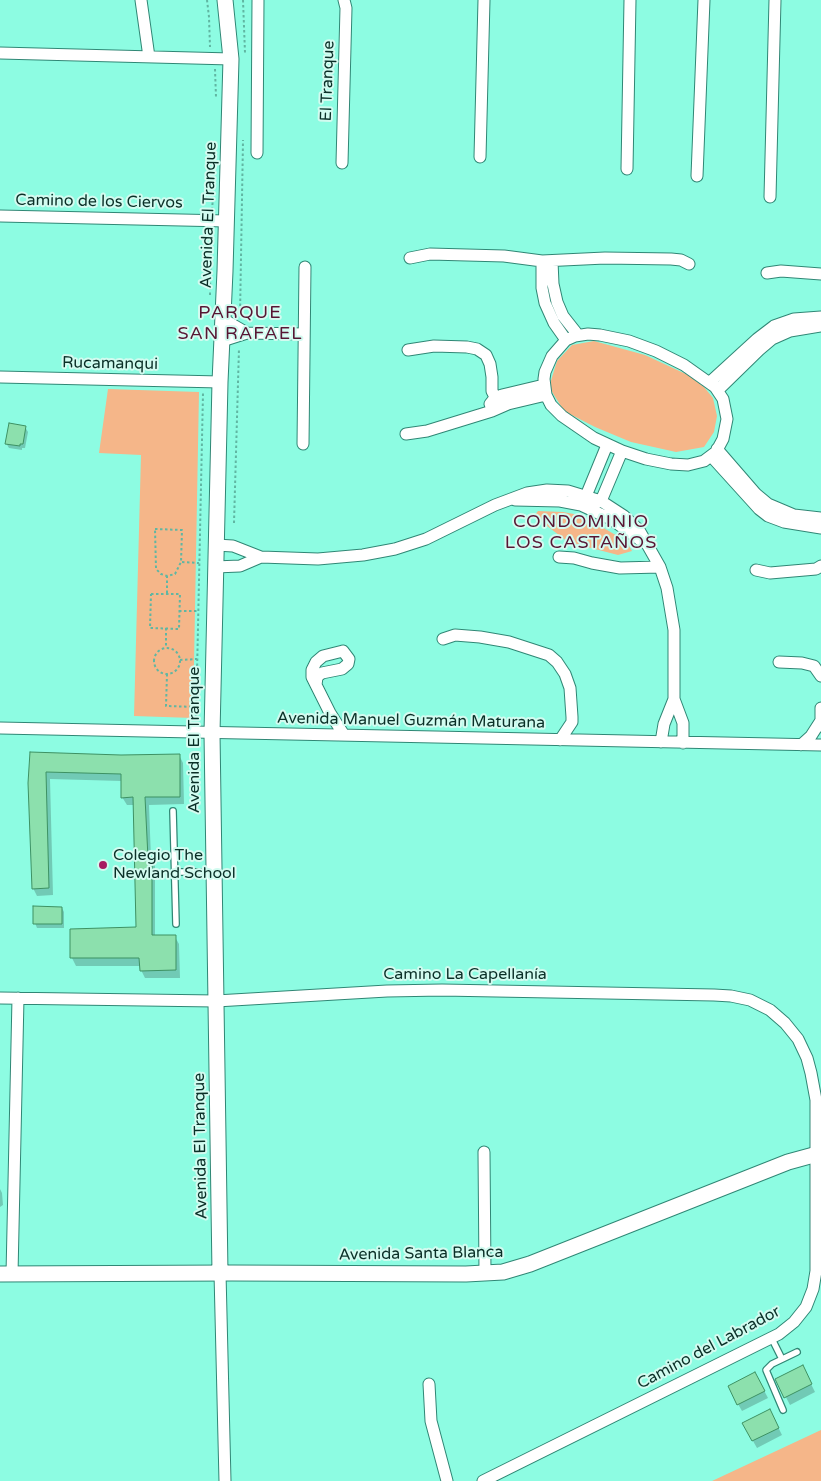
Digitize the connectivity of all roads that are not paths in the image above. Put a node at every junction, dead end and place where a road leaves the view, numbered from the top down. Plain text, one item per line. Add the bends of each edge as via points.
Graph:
1 (141, 0) edge
2 (226, 0) edge
3 (258, 0) edge
4 (344, 0) edge
5 (484, 0) edge
6 (630, 0) edge
7 (704, 0) edge
8 (775, 0) edge
9 (0, 53) edge
10 (238, 56) junction
11 (149, 57) junction
12 (257, 153) dead end
13 (480, 157) dead end
14 (342, 163) dead end
15 (627, 169) dead end
16 (697, 176) dead end
17 (770, 197) dead end
18 (0, 216) edge
19 (219, 220) junction
20 (410, 258) dead end
21 (547, 261) junction
22 (688, 264) dead end
23 (305, 267) dead end
24 (767, 273) dead end
25 (821, 274) edge
26 (821, 317) edge
27 (223, 319) junction
28 (821, 326) edge
29 (242, 333) junction
30 (304, 334) junction
31 (578, 335) junction
32 (566, 340) junction
33 (222, 341) junction
34 (408, 350) dead end
35 (0, 377) edge
36 (492, 377) junction
37 (220, 382) junction
38 (714, 386) junction
39 (545, 390) junction
40 (509, 398) junction
41 (494, 399) junction
42 (480, 414) junction
43 (406, 434) dead end
44 (303, 444) dead end
45 (607, 445) junction
46 (622, 451) junction
47 (714, 453) junction
48 (587, 501) junction
49 (600, 501) junction
50 (821, 518) edge
51 (821, 528) edge
52 (647, 544) junction
53 (216, 545) junction
54 (261, 557) junction
55 (559, 557) dead end
56 (821, 566) edge
57 (215, 567) junction
58 (660, 567) junction
59 (756, 570) dead end
60 (443, 639) dead end
61 (779, 662) dead end
62 (821, 676) edge
63 (316, 685) dead end
64 (674, 699) junction
65 (821, 708) edge
66 (330, 713) junction
67 (572, 722) junction
68 (820, 722) edge
69 (821, 726) edge
70 (0, 728) edge
71 (212, 733) junction
72 (322, 735) junction
73 (344, 736) junction
74 (560, 740) junction
75 (584, 740) junction
76 (661, 742) junction
77 (683, 742) junction
78 (801, 745) junction
79 (821, 745) edge
80 (173, 810) dead end
81 (176, 872) junction
82 (214, 872) junction
83 (176, 924) dead end
84 (0, 998) edge
85 (18, 998) junction
86 (216, 1001) junction
87 (484, 1152) dead end
88 (818, 1153) edge
89 (818, 1271) edge
90 (220, 1273) junction
91 (6, 1274) edge
92 (485, 1274) junction
93 (772, 1338) junction
94 (797, 1352) dead end
95 (782, 1360) junction
96 (428, 1384) dead end
97 (782, 1410) dead end
98 (226, 1481) edge
99 (447, 1481) edge
100 (483, 1481) edge

1 - 11 street
2 - 10 main road, Avenida El Tranque
3 - 12 street
4 - 14 street, El Tranque
5 - 13 street
6 - 15 street
7 - 16 street
8 - 17 street
9 - 11 street
10 - 11 street
10 - 19 main road, Avenida El Tranque
18 - 19 street, Camino de los Ciervos
19 - 27 main road, Avenida El Tranque
20 - 21 street via 430,254
21 - 22 street via 676,259
21 - 31 street via 557,302
21 - 32 street via 542,288 554,323
23 - 30 street
24 - 25 street
26 - 38 street via 774,326 757,339
27 - 29 street
27 - 33 main road, Avenida El Tranque
28 - 38 street via 790,331 772,339
29 - 30 street
29 - 33 street
30 - 44 street
31 - 32 street
31 - 38 street via 600,335 646,347 684,365
32 - 39 street via 548,364
33 - 37 main road, Avenida El Tranque
34 - 36 street via 434,346 478,349 488,359
35 - 37 street, Rucamanqui
36 - 40 street
36 - 41 street
37 - 53 main road, Avenida El Tranque
38 - 47 street via 725,405 727,419 723,439
39 - 40 street
39 - 45 street via 551,405 574,425
40 - 41 street via 500,403
40 - 42 street via 498,409
41 - 42 street
42 - 43 street via 427,431
45 - 46 street
45 - 48 street
46 - 47 street via 680,466 696,464
46 - 49 street
47 - 50 street via 768,504 794,515
47 - 51 street via 750,502 763,513 784,522
48 - 49 street
48 - 52 street
48 - 54 street via 511,500 426,538 379,553 340,558
49 - 52 street via 633,522
52 - 58 street
53 - 54 street via 233,546
53 - 57 main road, Avenida El Tranque
54 - 57 street via 240,566
55 - 58 street via 620,568
56 - 59 street via 766,573
57 - 71 main road, Avenida El Tranque
58 - 64 street via 674,630
60 - 67 street via 455,635 480,636 549,655 568,681
61 - 62 street via 814,666
63 - 66 street
64 - 76 street
64 - 77 street via 683,723
65 - 68 street
66 - 72 street
66 - 73 street
67 - 74 street
67 - 75 street
68 - 69 street
68 - 78 street
70 - 71 street, Avenida Manuel Guzmán Maturana
71 - 72 street, Avenida Manuel Guzmán Maturana
71 - 82 main road, Avenida El Tranque
72 - 73 street, Avenida Manuel Guzmán Maturana
73 - 74 street, Avenida Manuel Guzmán Maturana
74 - 75 street, Avenida Manuel Guzmán Maturana
75 - 76 street, Avenida Manuel Guzmán Maturana
76 - 77 street, Avenida Manuel Guzmán Maturana
77 - 78 street, Avenida Manuel Guzmán Maturana
78 - 79 street, Avenida Manuel Guzmán Maturana
80 - 81 lane
81 - 82 lane
81 - 83 lane
82 - 86 main road, Avenida El Tranque
84 - 85 street, Camino La Capellanía
85 - 86 street, Camino La Capellanía
85 - 91 street
86 - 88 street, Camino La Capellanía via 442,990 740,998 760,1004 778,1016 803,1048 814,1088
86 - 90 main road, Avenida El Tranque
87 - 92 street
88 - 89 street, Camino del Labrador
88 - 92 main road, Avenida Santa Blanca via 530,1264
89 - 93 street, Camino del Labrador via 806,1307 794,1322
90 - 91 main road, Avenida Santa Blanca
90 - 92 main road, Avenida Santa Blanca
90 - 98 street, Avenida El Tranque
93 - 95 lane
93 - 100 street, Camino del Labrador
94 - 95 lane
95 - 97 lane via 766,1370
96 - 99 street via 431,1421

